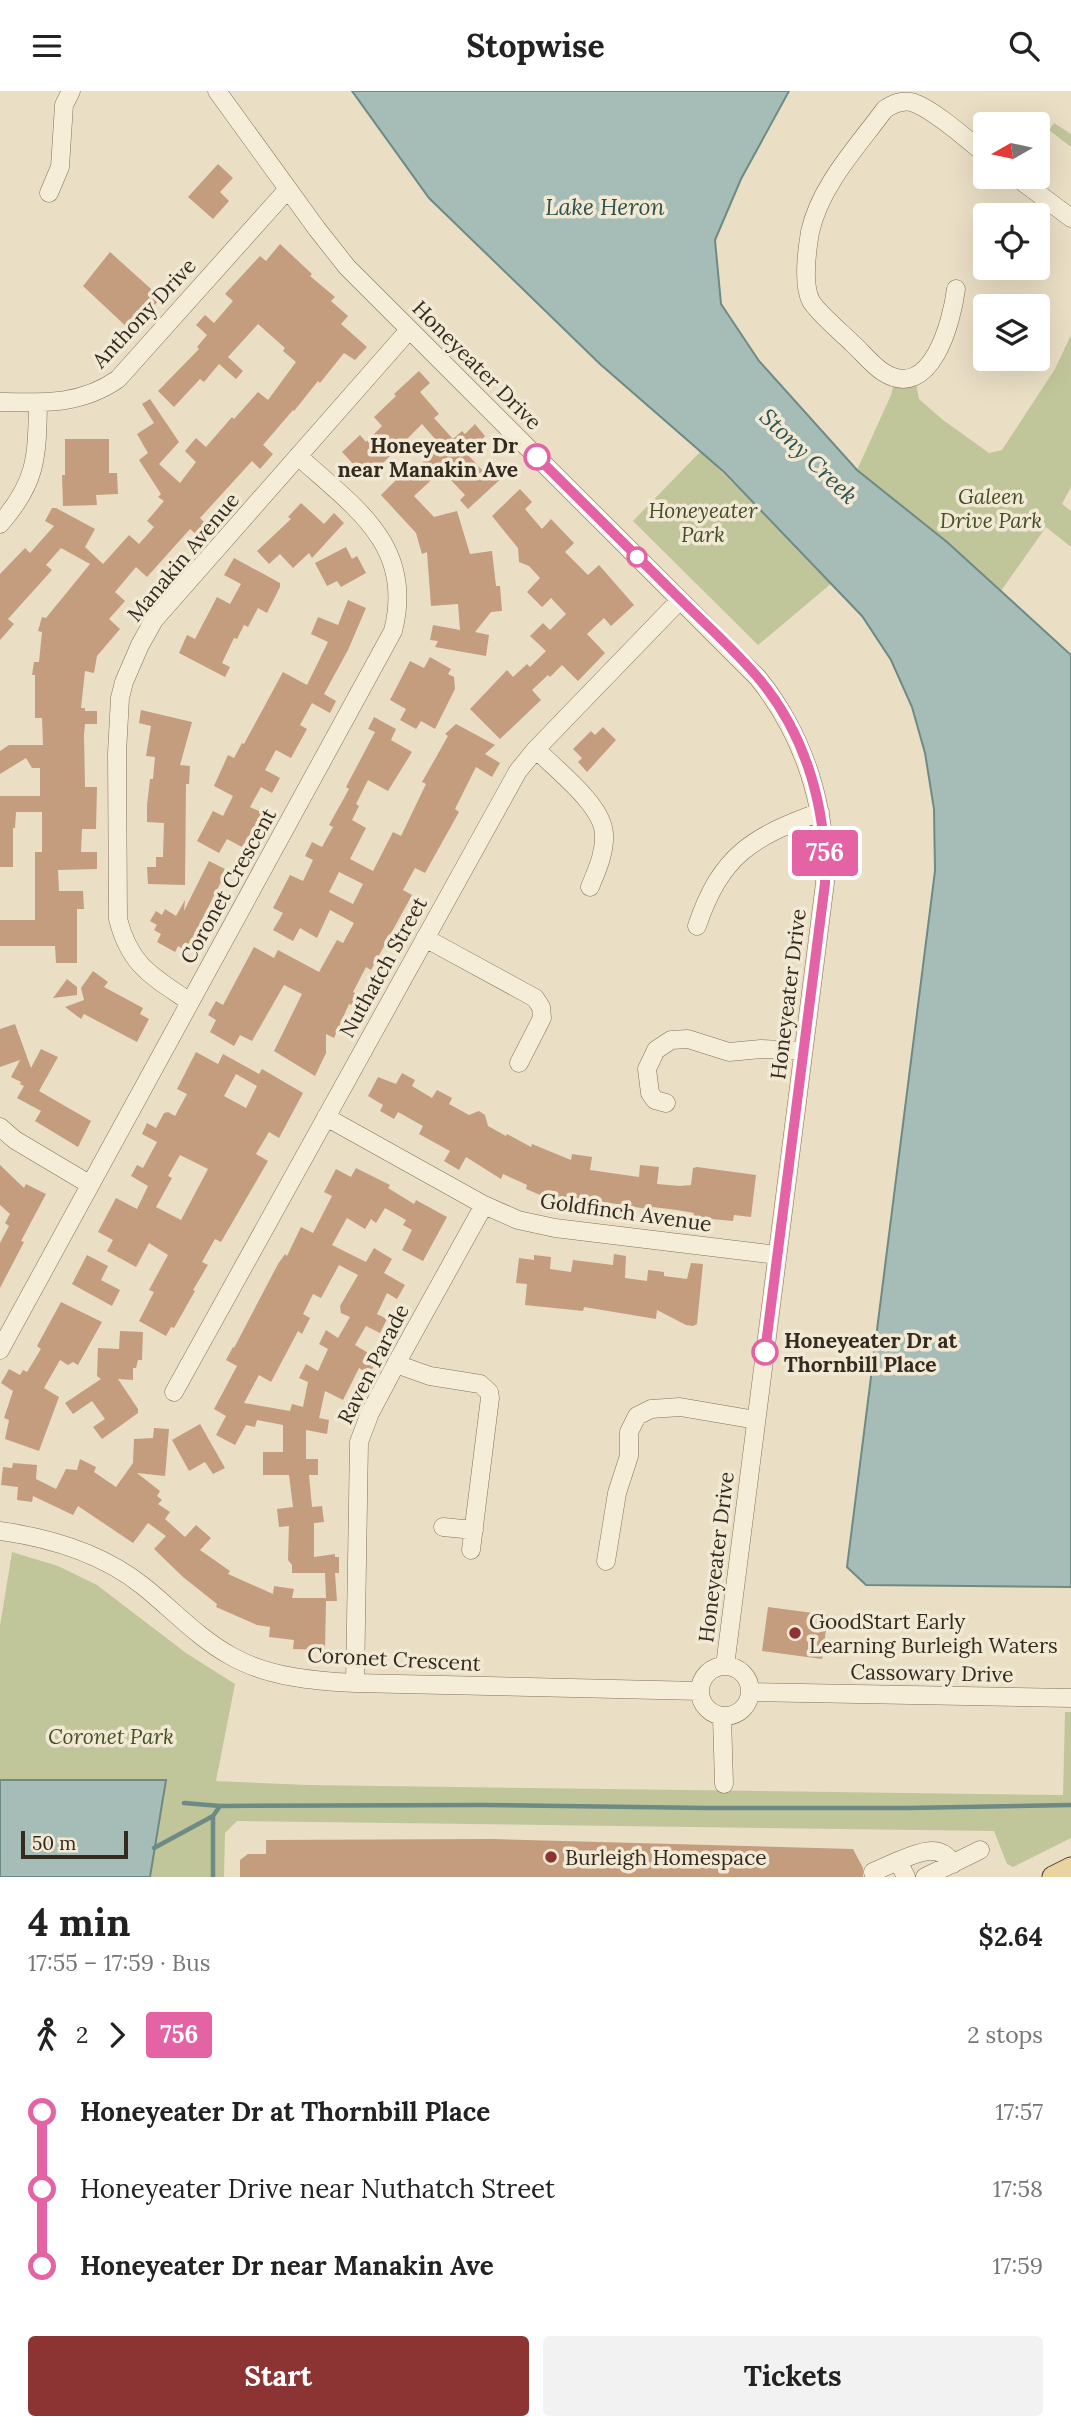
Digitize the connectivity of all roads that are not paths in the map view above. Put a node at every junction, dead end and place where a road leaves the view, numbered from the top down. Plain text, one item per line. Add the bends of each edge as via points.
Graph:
1 (71, 91) edge
2 (216, 91) edge
3 (973, 145) edge
4 (288, 188) junction
5 (1032, 189) edge
6 (49, 193) dead end
7 (1071, 218) edge
8 (956, 289) dead end
9 (409, 330) junction
10 (0, 403) edge
11 (38, 403) junction
12 (298, 456) junction
13 (0, 524) edge
14 (680, 600) junction
15 (536, 749) junction
16 (820, 812) junction
17 (590, 887) dead end
18 (697, 926) dead end
19 (425, 938) junction
20 (190, 1002) junction
21 (803, 1051) junction
22 (519, 1063) dead end
23 (666, 1103) dead end
24 (326, 1117) junction
25 (0, 1127) edge
26 (89, 1184) junction
27 (484, 1205) junction
28 (777, 1255) junction
29 (0, 1350) edge
30 (396, 1364) junction
31 (174, 1392) dead end
32 (756, 1420) junction
33 (443, 1527) dead end
34 (474, 1530) junction
35 (0, 1531) edge
36 (471, 1551) dead end
37 (606, 1562) dead end
38 (725, 1666) junction
39 (355, 1683) junction
40 (700, 1691) junction
41 (750, 1692) junction
42 (1071, 1698) edge
43 (722, 1716) junction
44 (724, 1784) dead end
45 (980, 1850) dead end
46 (953, 1864) junction
47 (1071, 1868) edge
48 (902, 1869) edge
49 (875, 1877) edge
50 (925, 1877) edge
51 (1053, 1877) edge

1 - 6 street via 64,105 60,167
2 - 4 street, Honeyeater Drive
3 - 8 street via 909,101 885,109 821,198 806,264 811,301 884,373 905,380 919,375 939,351
4 - 9 street, Honeyeater Drive via 347,267
4 - 11 street, Anthony Drive via 118,379 81,398
5 - 7 street
9 - 12 street, Manakin Avenue
9 - 14 street, Honeyeater Drive
10 - 11 street, Anthony Drive
11 - 13 street via 38,441 30,479
12 - 20 street, Coronet Crescent via 386,545 397,579 397,615 370,676
12 - 20 street, Manakin Avenue via 154,620 120,698 118,919 135,960
14 - 15 street, Nuthatch Street
14 - 16 street, Honeyeater Drive via 758,678 780,709 803,753
15 - 17 street via 590,803 602,825 602,854
15 - 19 street, Nuthatch Street via 518,771
16 - 18 street via 776,830 743,851 713,885
16 - 21 street, Honeyeater Drive via 825,883
19 - 22 street via 535,998 542,1018
19 - 24 street, Nuthatch Street
20 - 26 street, Coronet Crescent
21 - 23 street via 729,1052 688,1039 671,1040 656,1050 647,1069 650,1093
21 - 28 street, Honeyeater Drive
24 - 27 street, Goldfinch Avenue
24 - 31 street, Nuthatch Street
25 - 26 street
26 - 29 street, Coronet Crescent
27 - 28 street, Goldfinch Avenue via 547,1226
27 - 30 street, Raven Parade
28 - 32 street, Honeyeater Drive
30 - 34 street via 430,1376 480,1384 489,1392
30 - 39 street, Raven Parade via 359,1442
32 - 37 street via 680,1407 651,1409 638,1416 629,1432 629,1456 617,1493
32 - 38 street, Honeyeater Drive
33 - 34 street
34 - 36 street
35 - 39 street, Coronet Crescent via 38,1537 92,1555 141,1584 232,1657 289,1676
38 - 40 street via 705,1676
38 - 41 street via 740,1671
39 - 40 street, Coronet Crescent
40 - 43 street via 709,1710
41 - 42 street, Cassowary Drive
41 - 43 street via 738,1712
43 - 44 street
45 - 46 street
46 - 48 street via 947,1855 927,1851
46 - 50 street
47 - 51 main road
48 - 49 street via 873,1872

